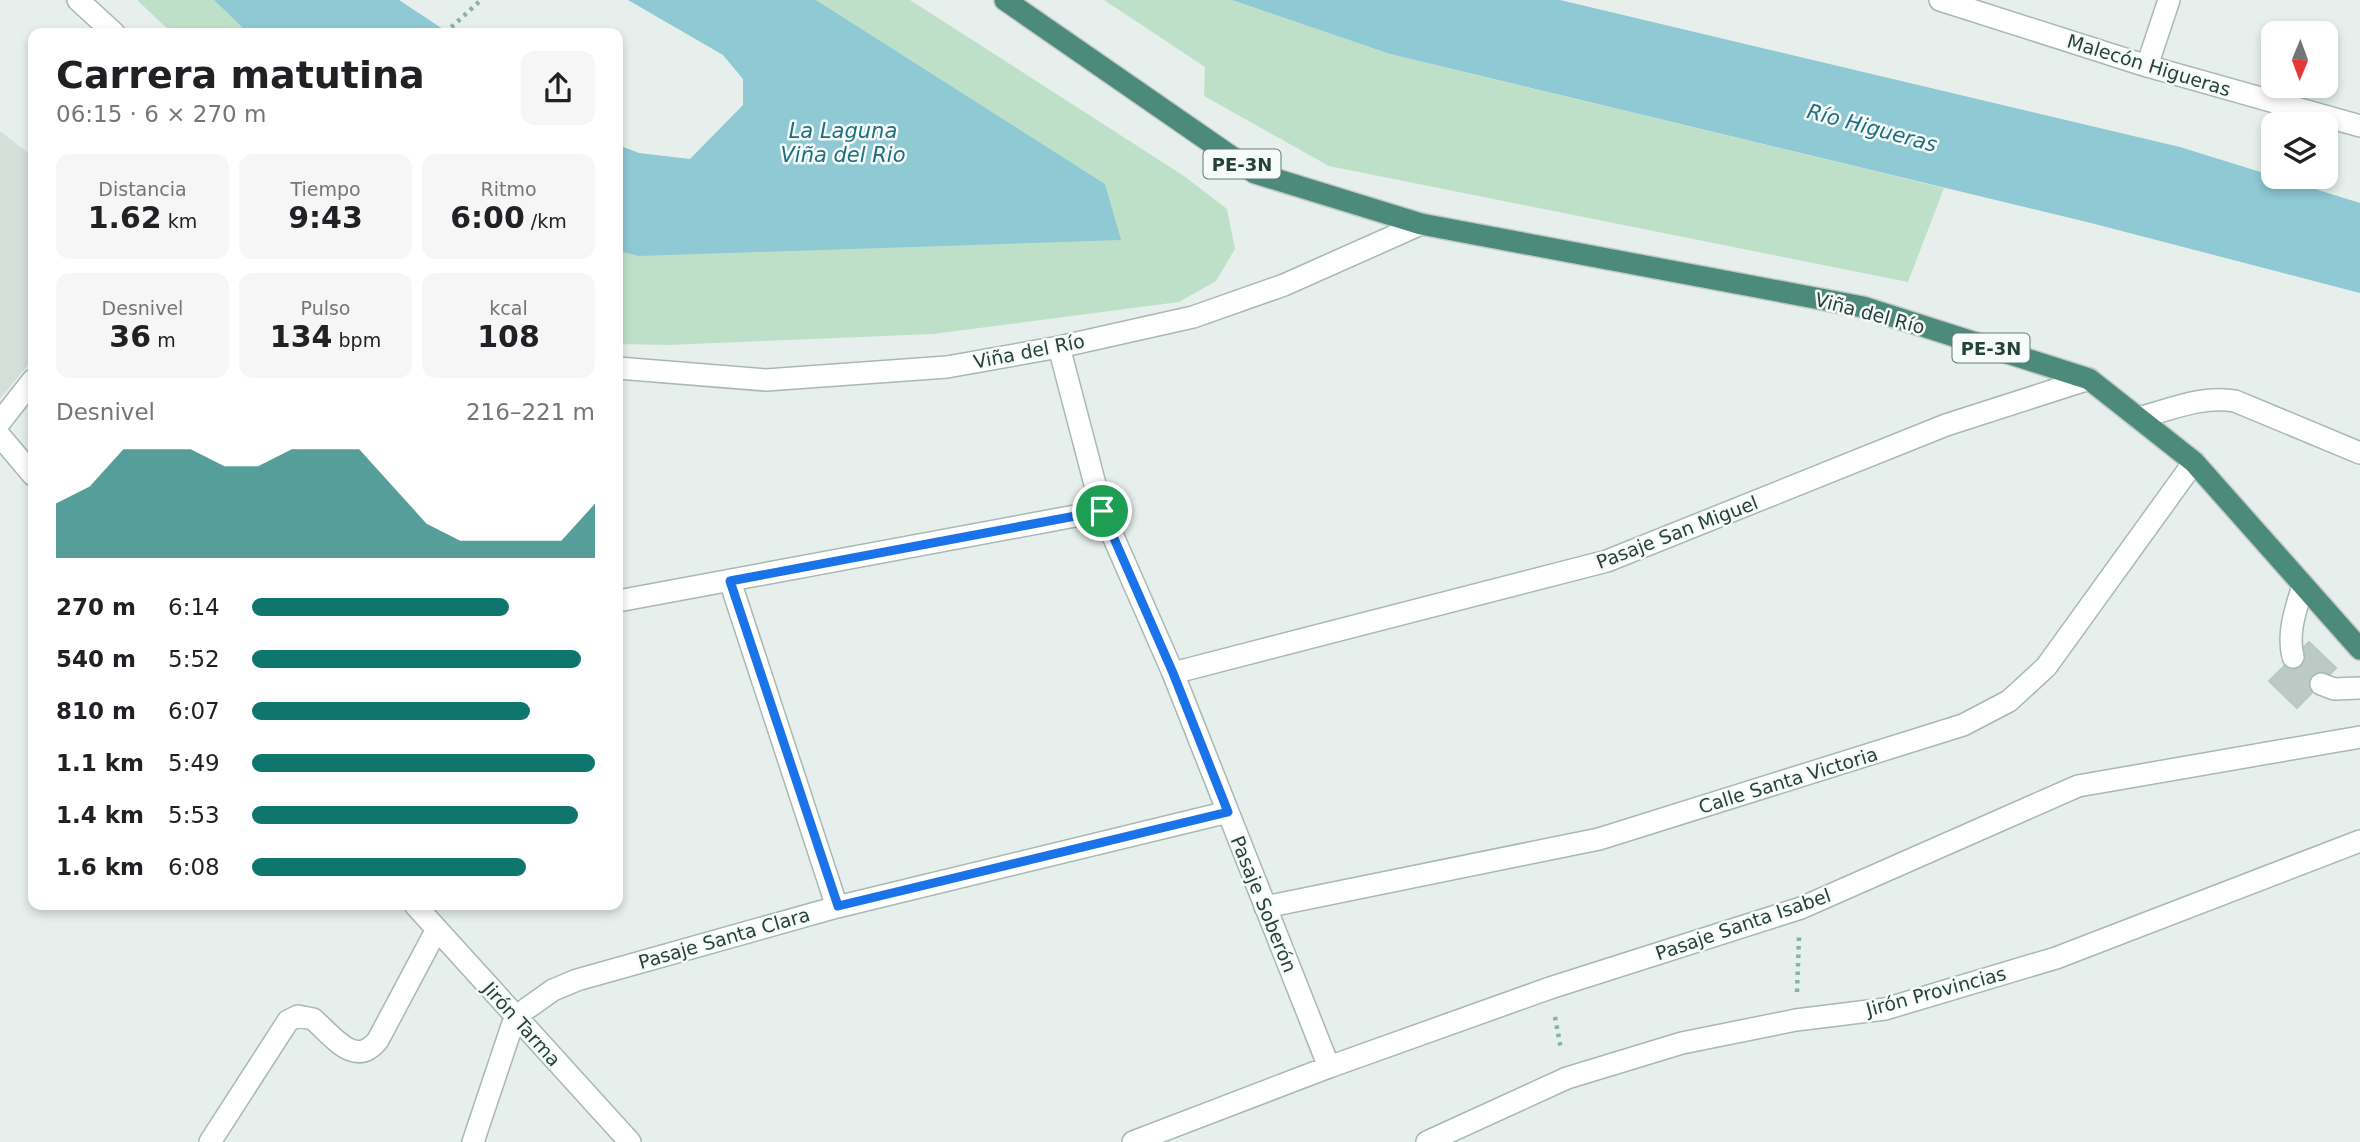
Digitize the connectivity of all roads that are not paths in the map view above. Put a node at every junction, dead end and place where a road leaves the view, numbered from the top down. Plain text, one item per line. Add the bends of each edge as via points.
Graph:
1 (78, 0) edge
2 (1005, 0) edge
3 (1940, 0) edge
4 (2169, 0) edge
5 (109, 28) edge
6 (2147, 66) junction
7 (2360, 126) edge
8 (1421, 224) junction
9 (1059, 347) junction
10 (623, 369) edge
11 (2089, 379) junction
12 (28, 386) edge
13 (2138, 418) junction
14 (0, 422) edge
15 (0, 436) edge
16 (2360, 453) edge
17 (2194, 462) junction
18 (28, 469) edge
19 (1102, 511) junction
20 (730, 581) junction
21 (2303, 585) junction
22 (623, 600) edge
23 (2360, 649) edge
24 (2293, 657) dead end
25 (1173, 673) junction
26 (2321, 684) dead end
27 (2360, 688) edge
28 (2360, 737) edge
29 (1228, 812) junction
30 (2360, 841) edge
31 (838, 906) junction
32 (1265, 907) junction
33 (420, 910) edge
34 (437, 929) junction
35 (516, 1017) junction
36 (1329, 1067) junction
37 (209, 1142) edge
38 (473, 1142) edge
39 (630, 1142) edge
40 (1133, 1142) edge
41 (1427, 1142) edge

1 - 5 street
2 - 8 highway, PE-3N via 1255,173
3 - 6 street, Malecón Higueras
4 - 6 street
6 - 7 street, Malecón Higueras
8 - 9 street, Viña del Río via 1284,285 1193,317
8 - 11 highway, Viña del Río / PE-3N via 1863,307
9 - 10 street, Viña del Río via 947,367 766,380
9 - 19 street, Pasaje Soberón
11 - 13 highway, Viña del Río / PE-3N
11 - 25 street, Pasaje San Miguel via 1946,425 1607,561
12 - 14 street
13 - 16 street via 2224,399
13 - 17 highway, Viña del Río / PE-3N
15 - 18 street
17 - 21 highway, Viña del Río / PE-3N
17 - 32 street, Calle Santa Victoria via 2046,667 2009,701 1963,725 1599,839
19 - 20 street
19 - 25 street, Pasaje Soberón
20 - 22 street
20 - 31 street
21 - 23 highway, Viña del Río / PE-3N
21 - 24 street via 2292,626
25 - 29 street, Pasaje Soberón
26 - 27 street via 2341,690
28 - 36 street, Pasaje Santa Isabel via 2078,786 1801,908 1550,988
29 - 31 street, Pasaje Santa Clara
29 - 32 street, Pasaje Soberón
30 - 41 street, Jirón Provincias via 2056,958 1885,1009 1796,1020 1682,1043 1567,1078
31 - 35 street, Pasaje Santa Clara via 577,980 553,990
32 - 36 street, Pasaje Soberón
33 - 34 street, Jirón Tarma
34 - 35 street, Jirón Tarma
34 - 37 street via 372,1048 363,1054 352,1052 313,1018 288,1021
35 - 38 street
35 - 39 street, Jirón Tarma
36 - 40 street, Pasaje Santa Isabel

